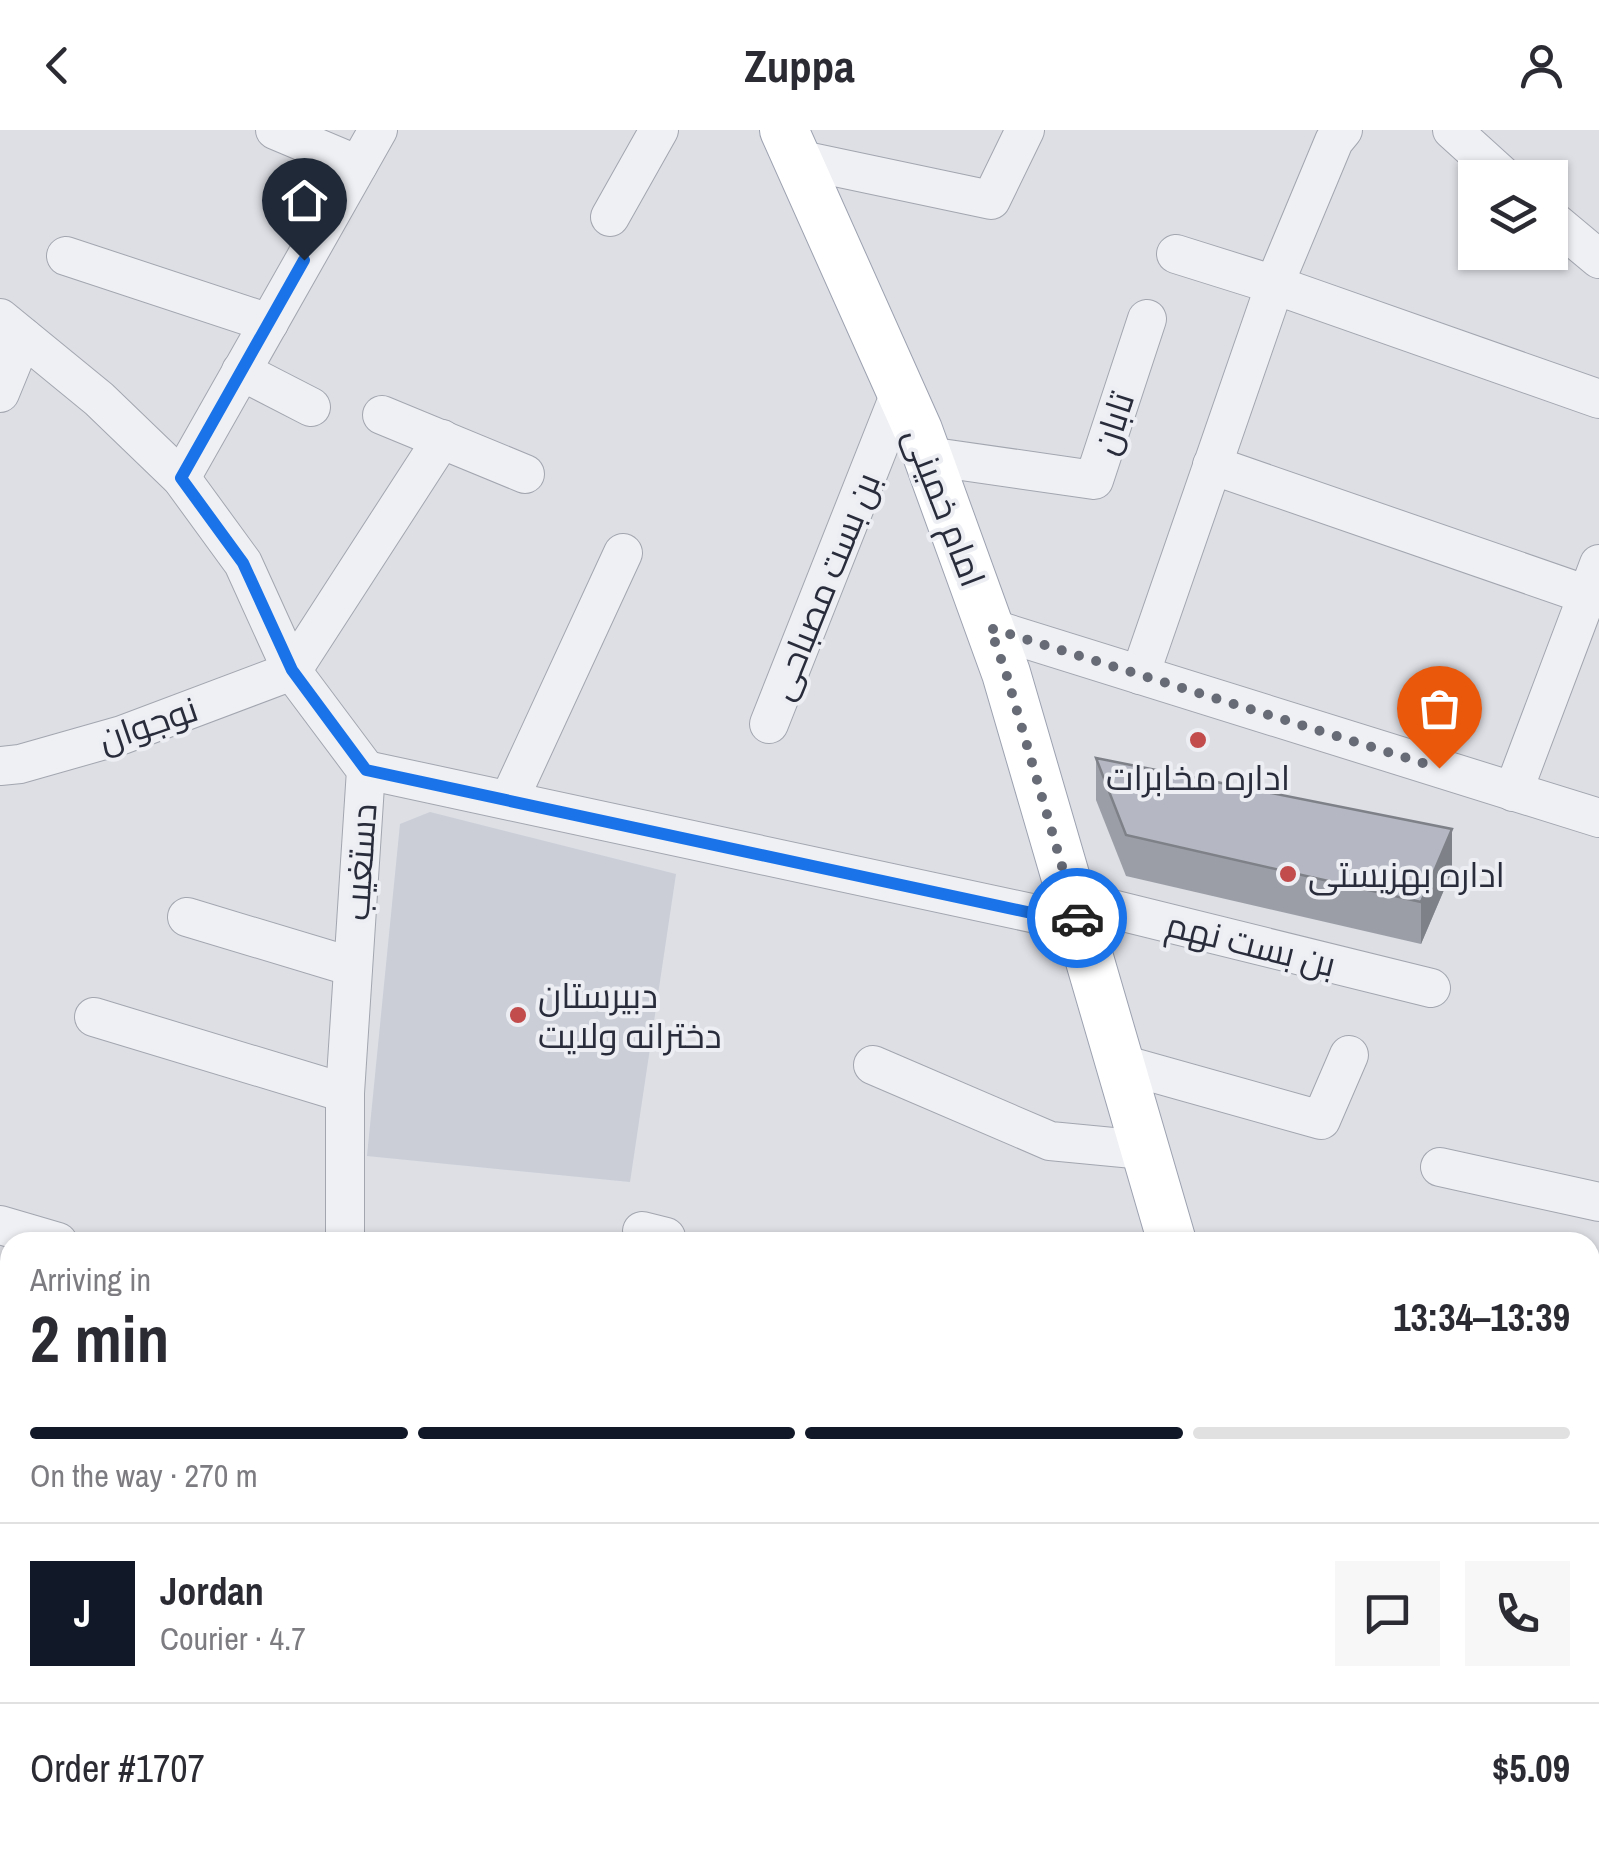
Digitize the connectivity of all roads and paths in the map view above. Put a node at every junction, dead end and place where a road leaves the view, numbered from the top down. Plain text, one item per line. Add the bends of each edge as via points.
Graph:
1 (275, 130) edge
2 (378, 130) edge
3 (659, 130) edge
4 (1025, 130) edge
5 (1343, 130) edge
6 (1452, 130) edge
7 (790, 144) edge
8 (1484, 160) edge
9 (358, 165) junction
10 (610, 217) dead end
11 (1568, 233) edge
12 (1176, 254) dead end
13 (66, 256) dead end
14 (1599, 259) edge
15 (1275, 285) junction
16 (1147, 320) dead end
17 (269, 323) junction
18 (11, 328) edge
19 (241, 371) junction
20 (0, 393) edge
21 (900, 393) junction
22 (1599, 399) edge
23 (311, 407) dead end
24 (382, 415) dead end
25 (442, 440) junction
26 (927, 456) junction
27 (1212, 465) junction
28 (525, 474) dead end
29 (181, 478) junction
30 (623, 553) dead end
31 (1595, 586) edge
32 (990, 628) junction
33 (292, 670) junction
34 (1140, 675) junction
35 (769, 724) dead end
36 (0, 766) edge
37 (366, 770) junction
38 (1514, 792) junction
39 (510, 800) junction
40 (1599, 818) edge
41 (1075, 911) junction
42 (187, 917) dead end
43 (353, 967) junction
44 (1431, 988) dead end
45 (94, 1018) dead end
46 (1350, 1055) dead end
47 (1118, 1063) junction
48 (872, 1065) dead end
49 (346, 1093) junction
50 (1144, 1150) junction
51 (1440, 1166) dead end
52 (1599, 1202) edge
53 (346, 1232) edge
54 (1169, 1232) edge

1 - 9 street
2 - 9 street
3 - 10 street
4 - 7 street via 992,200
5 - 15 street
6 - 8 street
7 - 21 main road, امام خمینی
9 - 17 street
11 - 14 street
12 - 15 street
13 - 17 street
15 - 22 street
15 - 27 street
16 - 26 street, تابان via 1094,480
17 - 19 street
18 - 20 street
18 - 29 street, دستغیب via 99,398
19 - 23 street
19 - 29 street
21 - 26 main road, امام خمینی
21 - 35 street, بن بست مصباحی
24 - 25 street
25 - 28 street
25 - 33 street
26 - 32 main road, امام خمینی
27 - 31 street
27 - 34 street
29 - 33 street, دستغیب via 243,563
30 - 39 street
31 - 38 street
32 - 34 street
32 - 41 main road, امام خمینی
33 - 36 street, نوجوان via 122,735
33 - 37 street, دستغیب
34 - 38 street
37 - 39 street, بن بست نهم
37 - 43 street, دستغیب
38 - 40 street
39 - 41 street, بن بست نهم
41 - 44 street, بن بست نهم
41 - 47 main road, امام خمینی
42 - 43 street
43 - 49 street, دستغیب
45 - 49 street
46 - 47 street via 1321,1120
47 - 50 main road, امام خمینی
48 - 50 street via 1050,1141
49 - 53 street, دستغیب
50 - 54 main road, امام خمینی
51 - 52 street

